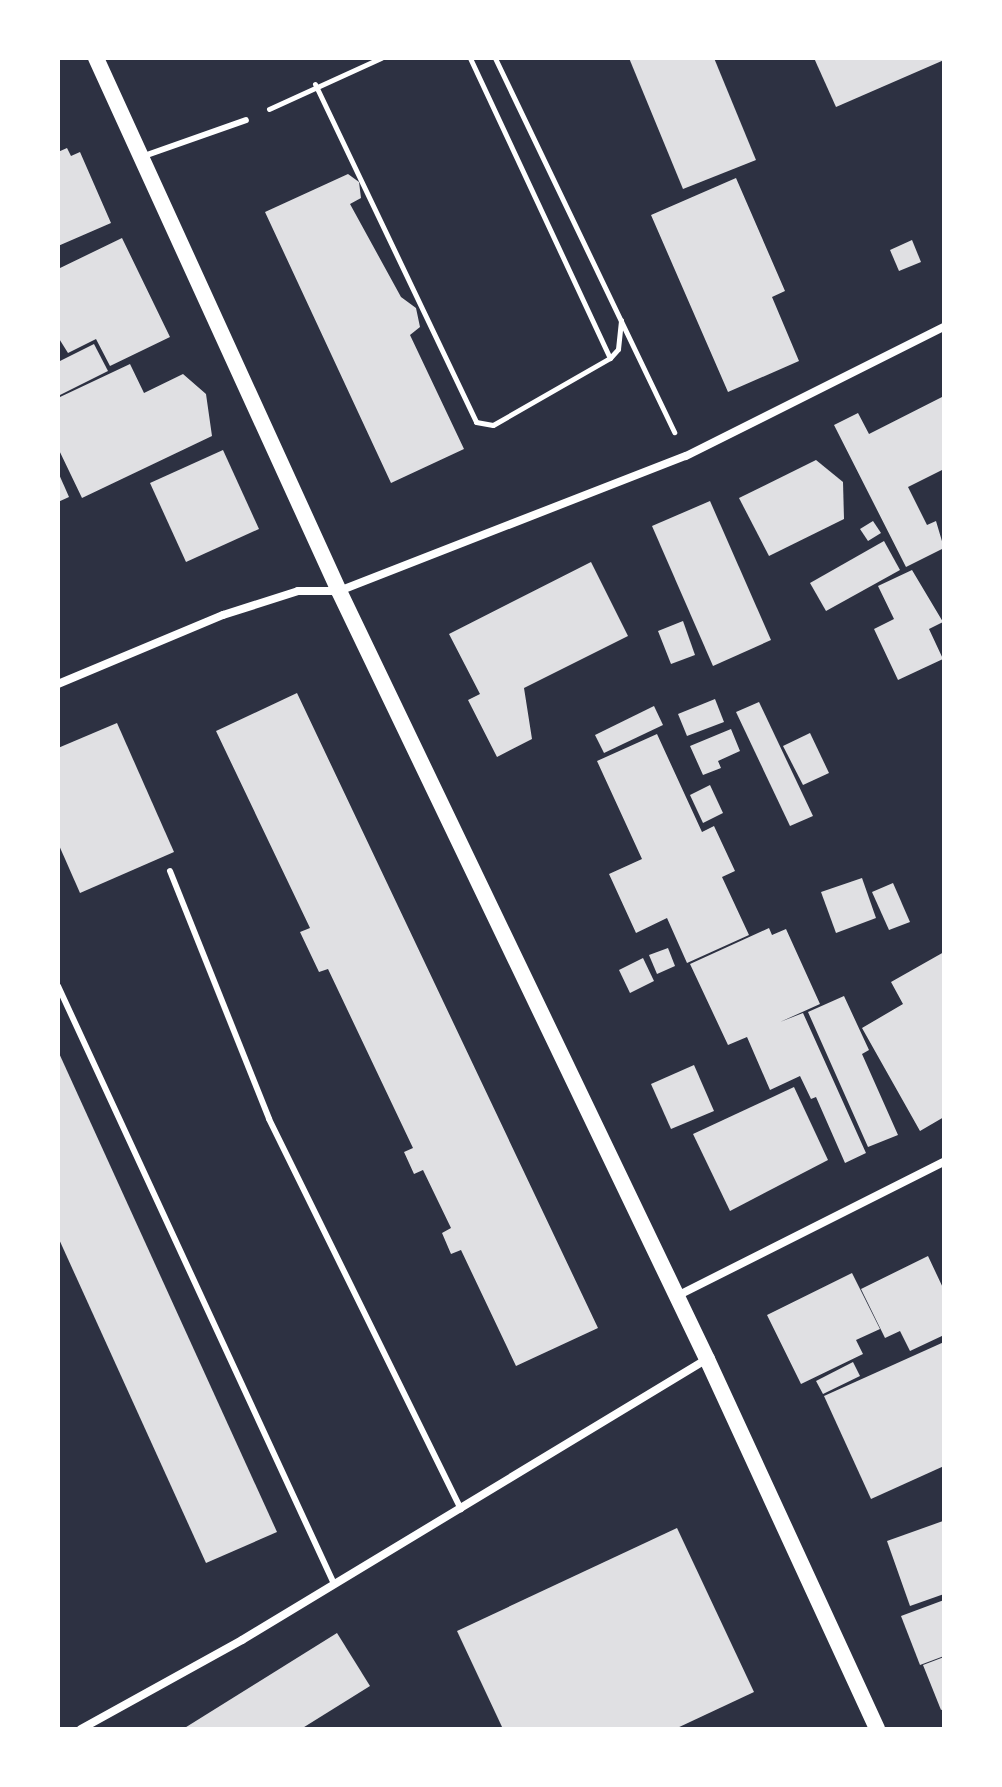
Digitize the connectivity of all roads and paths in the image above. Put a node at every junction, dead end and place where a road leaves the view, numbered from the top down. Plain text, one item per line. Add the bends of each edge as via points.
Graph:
1 (96, 58) edge
2 (381, 58) edge
3 (470, 58) edge
4 (495, 58) edge
5 (315, 84) junction
6 (246, 120) joint
7 (140, 158) junction
8 (621, 320) junction
9 (944, 327) edge
10 (610, 358) junction
11 (686, 456) junction
12 (339, 591) junction
13 (58, 684) edge
14 (170, 871) dead end
15 (58, 986) edge
16 (944, 1162) edge
17 (675, 1297) junction
18 (707, 1359) junction
19 (461, 1509) junction
20 (334, 1584) junction
21 (81, 1729) edge
22 (877, 1729) edge

1 - 7 main road
2 - 5 path
3 - 10 path
4 - 8 path
5 - 6 path
5 - 10 path via 476,422 493,425
6 - 7 lane
7 - 12 main road
8 - 10 path via 618,349
8 - 11 path
9 - 11 street
11 - 12 street
12 - 13 street via 298,591 223,615
12 - 17 main road
14 - 19 lane via 269,1119
15 - 20 lane
16 - 17 street
17 - 18 main road
18 - 19 street
18 - 22 main road
19 - 20 street
20 - 21 street

